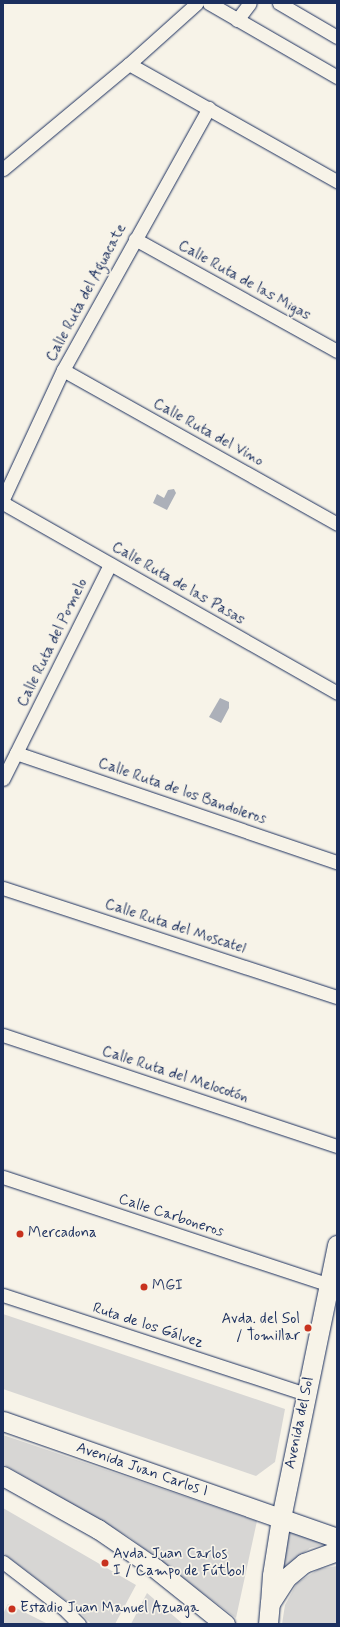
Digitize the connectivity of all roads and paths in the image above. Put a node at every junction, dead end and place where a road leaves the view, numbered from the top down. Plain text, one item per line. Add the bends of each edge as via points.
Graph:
1 (197, 3) edge
2 (209, 3) edge
3 (250, 3) edge
4 (279, 3) edge
5 (237, 20) junction
6 (337, 37) edge
7 (129, 64) junction
8 (337, 77) edge
9 (209, 108) junction
10 (3, 169) edge
11 (337, 181) edge
12 (135, 239) junction
13 (337, 351) edge
14 (64, 370) junction
15 (3, 499) edge
16 (3, 503) edge
17 (337, 524) edge
18 (110, 564) junction
19 (337, 693) edge
20 (16, 753) junction
21 (3, 779) edge
22 (337, 862) edge
23 (3, 888) edge
24 (337, 997) edge
25 (3, 1035) edge
26 (337, 1146) edge
27 (3, 1177) edge
28 (337, 1245) edge
29 (329, 1285) junction
30 (3, 1295) edge
31 (306, 1394) junction
32 (3, 1421) edge
33 (3, 1476) edge
34 (281, 1518) junction
35 (337, 1538) edge
36 (337, 1551) edge
37 (3, 1562) edge
38 (270, 1603) junction
39 (79, 1624) edge
40 (225, 1624) edge
41 (268, 1624) edge

1 - 7 street
2 - 5 street
3 - 5 street
4 - 6 street
5 - 8 street
7 - 9 street
7 - 10 street
9 - 11 street
9 - 12 street, Calle Ruta del Aguacate
12 - 13 street, Calle Ruta de las Migas
12 - 14 street, Calle Ruta del Aguacate
14 - 15 street, Calle Ruta del Aguacate
14 - 17 street, Calle Ruta del Vino
16 - 18 street, Calle Ruta de las Pasas
18 - 19 street, Calle Ruta de las Pasas
18 - 20 street, Calle Ruta del Pomelo
20 - 21 street, Calle Ruta del Pomelo
20 - 22 street, Calle Ruta de los Bandoleros
23 - 24 street, Calle Ruta del Moscatel
25 - 26 street, Calle Ruta del Melocotón
27 - 29 street, Calle Carboneros
28 - 29 street, Avenida del Sol
29 - 31 street, Avenida del Sol
30 - 31 street, Ruta de los Gálvez
31 - 34 street, Avenida del Sol
32 - 34 street, Avenida Juan Carlos I
33 - 40 street via 98,1529 155,1568
34 - 35 street, Avenida Juan Carlos I
34 - 38 street, Avenida del Sol
36 - 38 street via 304,1563 286,1578
37 - 39 street via 63,1608
38 - 41 street, Avenida del Sol

